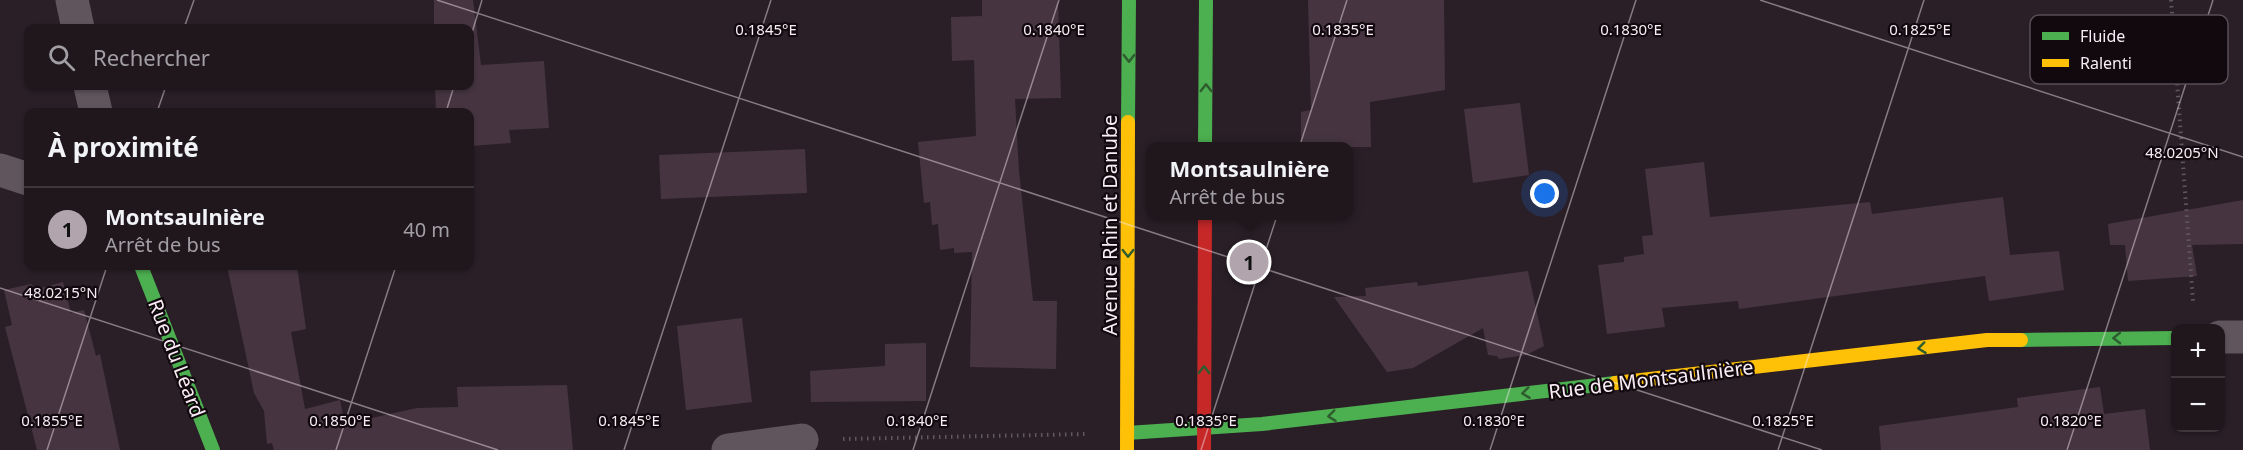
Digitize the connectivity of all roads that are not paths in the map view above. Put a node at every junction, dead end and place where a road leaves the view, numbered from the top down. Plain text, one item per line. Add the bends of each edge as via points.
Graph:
1 (72, 0) edge
2 (1129, 0) edge
3 (1206, 0) edge
4 (77, 24) edge
5 (91, 90) edge
6 (95, 108) edge
7 (1205, 142) edge
8 (0, 170) edge
9 (24, 178) edge
10 (1205, 220) edge
11 (143, 270) edge
12 (2225, 337) edge
13 (2243, 337) edge
14 (2171, 338) edge
15 (1204, 428) junction
16 (1127, 432) junction
17 (802, 440) road end
18 (213, 450) edge
19 (728, 450) edge
20 (1127, 450) edge
21 (1204, 450) edge

1 - 4 street
2 -> 16 street, Avenue Rhin et Danube
7 -> 3 street
5 - 6 street
8 - 9 street
15 -> 10 street
11 - 18 street, Rue du Léard
12 - 13 street
14 -> 15 street, Rue de Montsaulnière via 1987,340
15 - 16 street, Rue de Montsaulnière
15 - 21 street
16 - 20 street, Avenue Rhin et Danube
17 - 19 street

